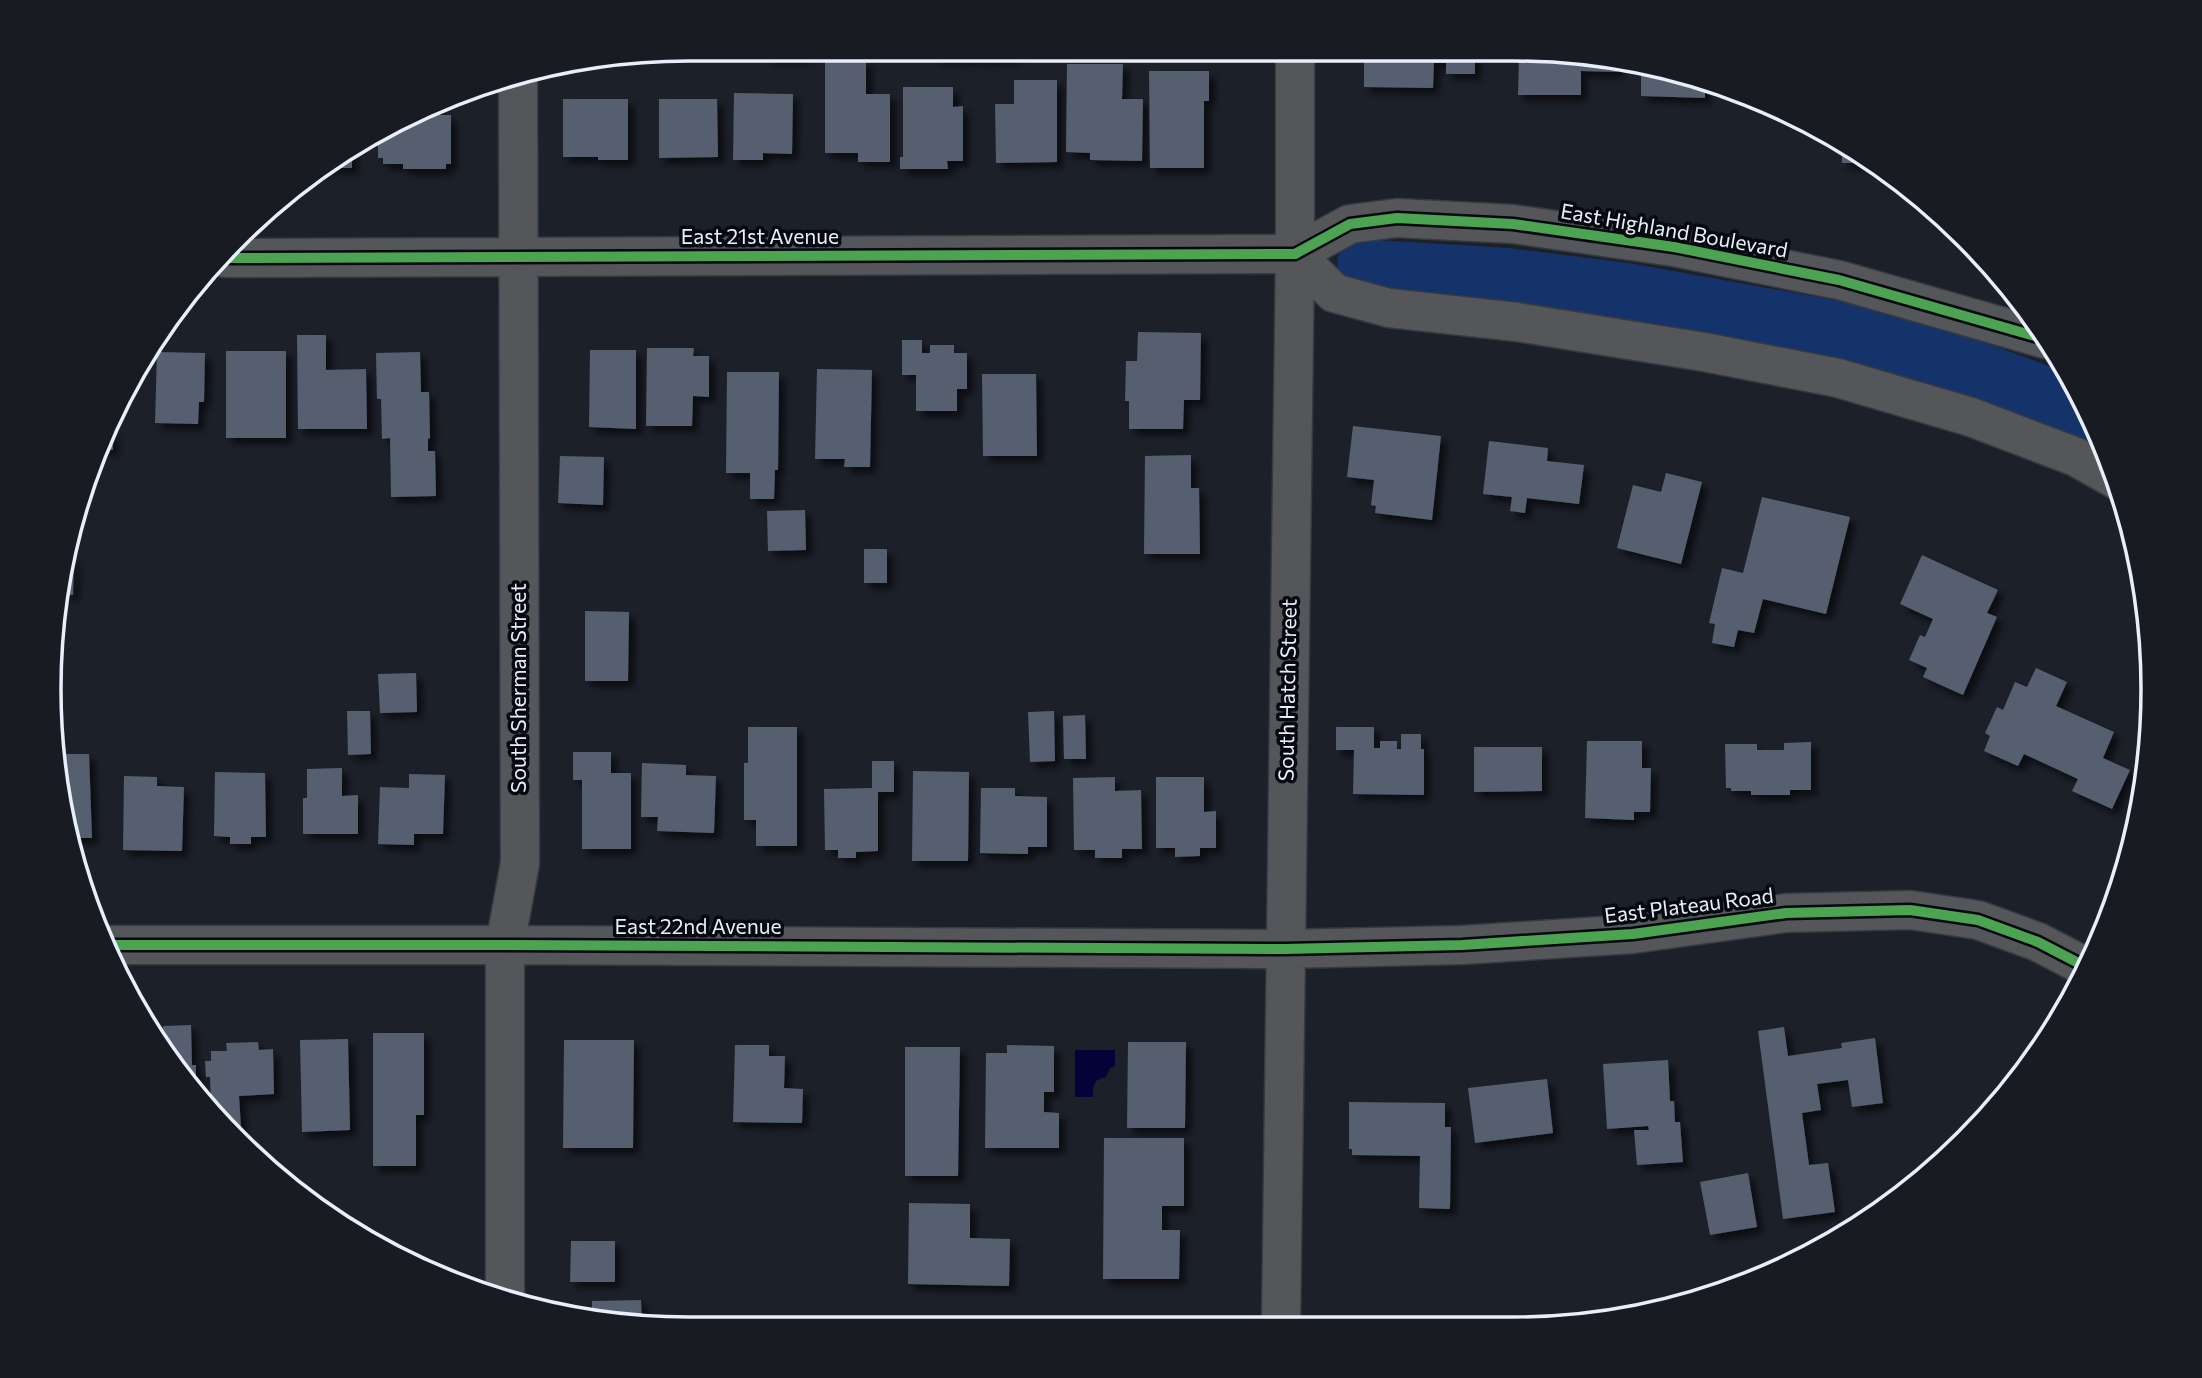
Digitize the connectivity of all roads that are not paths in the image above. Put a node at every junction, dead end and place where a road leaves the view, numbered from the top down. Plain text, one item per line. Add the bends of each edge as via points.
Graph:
1 (1295, 61) edge
2 (518, 86) edge
3 (1295, 254) junction
4 (233, 258) edge
5 (518, 258) junction
6 (2031, 334) edge
7 (2101, 471) edge
8 (116, 945) edge
9 (505, 945) junction
10 (1284, 949) junction
11 (2078, 963) edge
12 (505, 1288) edge
13 (1281, 1317) edge

1 - 3 street, South Hatch Street
2 - 5 street, South Sherman Street
3 - 5 street, East 21st Avenue
3 - 6 street, East Highland Boulevard via 1350,225 1397,218 1514,224 1674,247 1839,280
3 - 7 street via 1334,293 1378,305 1557,328 1838,378 1971,417
3 - 10 street, South Hatch Street
4 - 5 street, East 21st Avenue
5 - 9 street, South Sherman Street via 520,863
8 - 9 street, East 22nd Avenue
9 - 10 street, East 22nd Avenue
9 - 12 street, South Sherman Street
10 - 11 street, East Plateau Road via 1462,945 1633,934 1786,914 1910,910 1978,920
10 - 13 street, South Hatch Street

